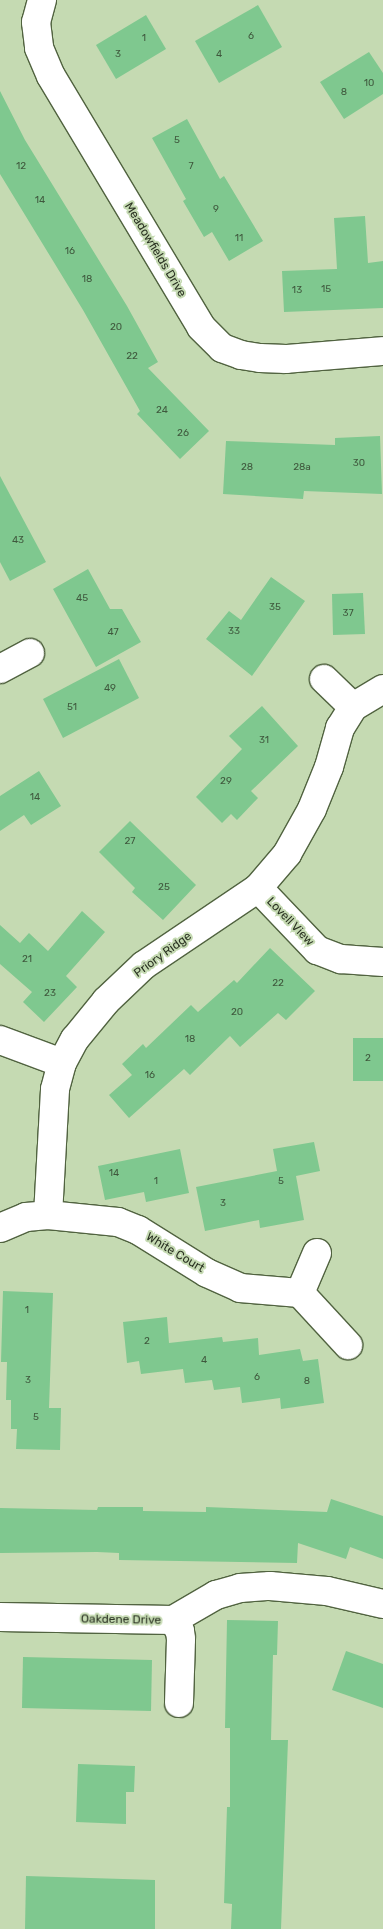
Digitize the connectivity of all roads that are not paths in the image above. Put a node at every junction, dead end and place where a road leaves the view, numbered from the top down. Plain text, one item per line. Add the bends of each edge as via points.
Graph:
1 (42, 0) edge
2 (383, 352) edge
3 (30, 653) dead end
4 (0, 669) edge
5 (324, 679) dead end
6 (383, 690) edge
7 (353, 707) junction
8 (258, 888) junction
9 (383, 962) edge
10 (0, 1040) edge
11 (62, 1063) junction
12 (48, 1215) junction
13 (0, 1228) edge
14 (317, 1253) dead end
15 (300, 1293) junction
16 (348, 1345) dead end
17 (383, 1604) edge
18 (0, 1617) edge
19 (172, 1620) junction
20 (179, 1703) dead end

1 - 2 street, Meadowfields Drive via 36,22 39,48 51,76 201,327 222,348 260,358
3 - 4 street
5 - 7 street
6 - 7 street, Priory Ridge
7 - 8 street, Priory Ridge via 340,728 312,809 287,854
8 - 9 street, Lovell View via 317,950 341,959
8 - 11 street, Priory Ridge via 144,965 106,1001 75,1039
10 - 11 street
11 - 12 street, Priory Ridge via 55,1089
12 - 13 street via 26,1218
12 - 15 street, White Court via 118,1222 138,1230 207,1273 240,1288
14 - 15 street
15 - 16 street
17 - 19 street, Oakdene Drive via 327,1591 270,1586 240,1588 216,1595
18 - 19 street, Oakdene Drive
19 - 20 street via 180,1630 181,1639

